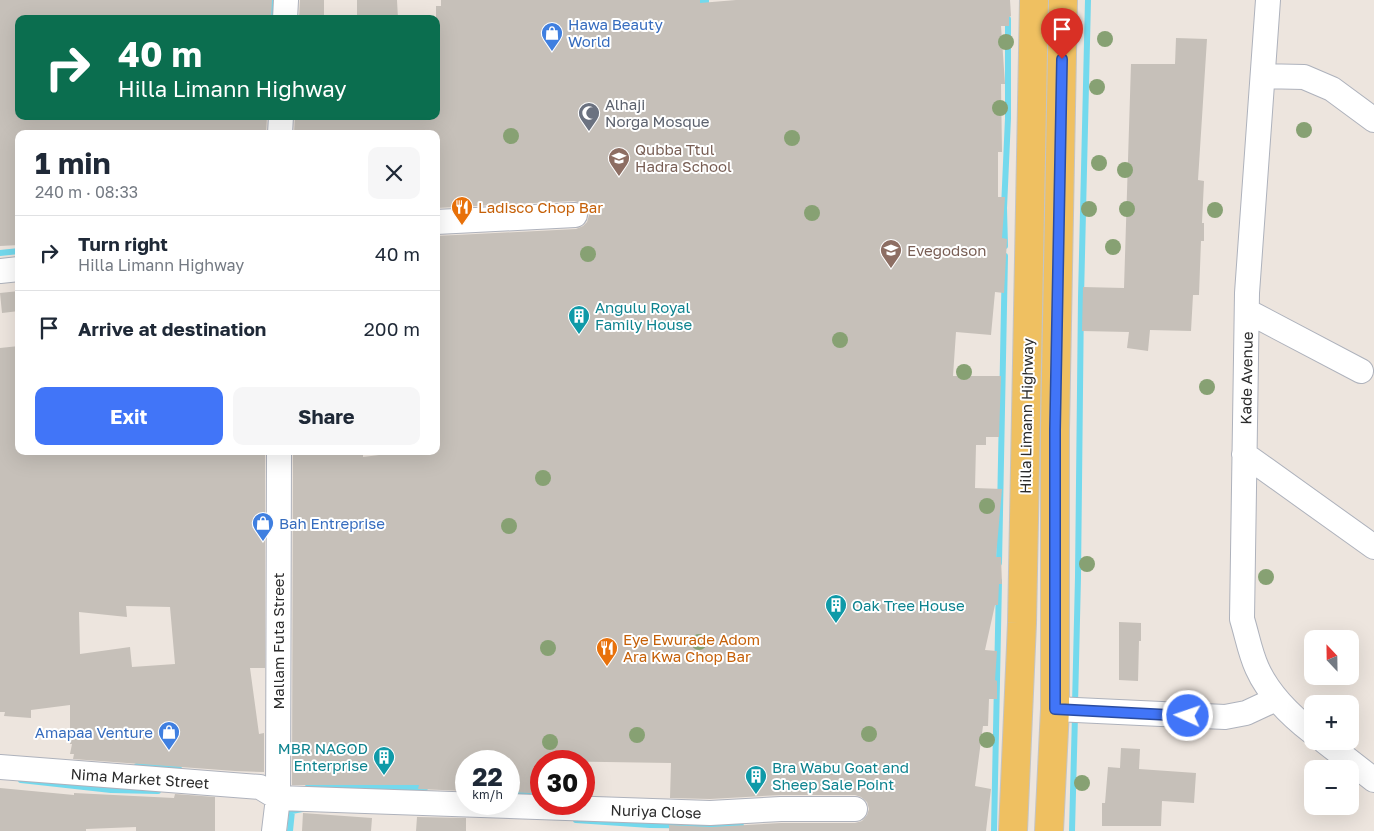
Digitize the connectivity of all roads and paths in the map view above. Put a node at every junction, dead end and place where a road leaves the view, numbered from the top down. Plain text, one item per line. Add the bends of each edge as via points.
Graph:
1 (286, 0) edge
2 (1034, 0) edge
3 (1063, 0) edge
4 (1268, 0) edge
5 (285, 15) edge
6 (1263, 76) junction
7 (1374, 120) edge
8 (575, 215) dead end
9 (440, 222) edge
10 (15, 269) edge
11 (0, 271) edge
12 (1247, 311) junction
13 (1361, 371) dead end
14 (1244, 454) junction
15 (279, 455) edge
16 (1374, 547) edge
17 (1276, 699) junction
18 (1055, 709) junction
19 (1304, 726) edge
20 (1336, 750) edge
21 (0, 767) edge
22 (1374, 780) edge
23 (278, 798) junction
24 (855, 809) dead end
25 (274, 831) edge
26 (1013, 831) edge
27 (1049, 831) edge

1 - 5 street
2 - 26 main road, Hilla Limann Highway via 1022,623
3 - 18 main road, Hilla Limann Highway via 1055,430
4 - 6 street, Kade Avenue
6 - 7 street via 1304,77 1332,89
6 - 12 street, Kade Avenue
8 - 9 street
10 - 11 street
12 - 13 street
12 - 14 street, Kade Avenue
14 - 16 street
14 - 17 street, Kade Avenue via 1242,619 1257,668
15 - 23 street, Mallam Futa Street
17 - 18 street via 1246,713 1225,718
17 - 19 street, Kade Avenue
18 - 27 main road, Hilla Limann Highway
20 - 22 street
21 - 23 street, Nima Market Street via 260,787
23 - 24 street, Nuriya Close via 710,813
23 - 25 street, Mallam Futa Street

